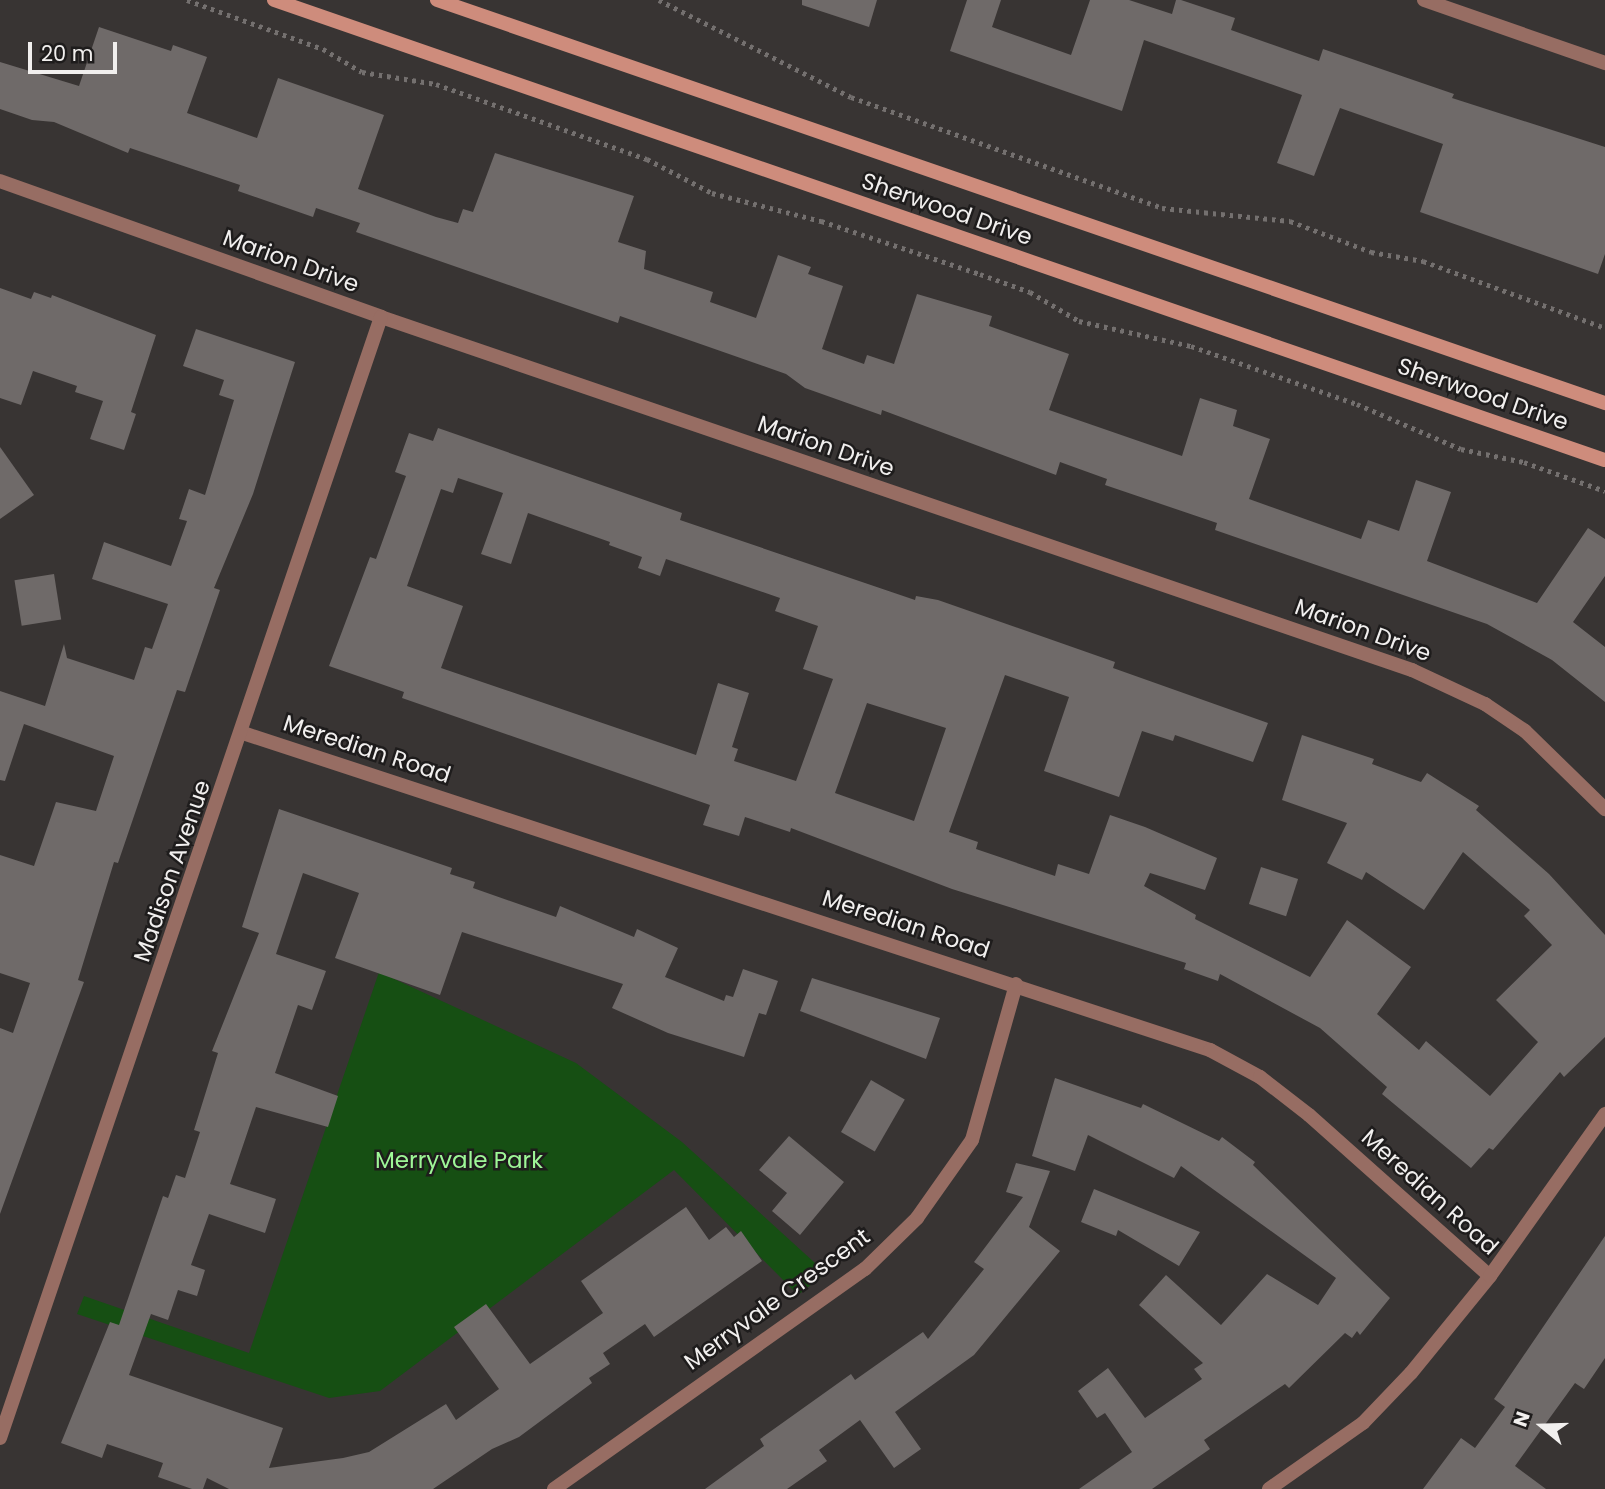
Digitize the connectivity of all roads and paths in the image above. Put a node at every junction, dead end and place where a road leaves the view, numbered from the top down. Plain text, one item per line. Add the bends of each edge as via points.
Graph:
1 (187, 0) edge
2 (274, 0) edge
3 (437, 0) edge
4 (659, 0) edge
5 (1424, 0) edge
6 (296, 4) edge
7 (1605, 63) edge
8 (0, 181) edge
9 (381, 317) junction
10 (1605, 328) edge
11 (1605, 404) edge
12 (1605, 460) edge
13 (1605, 491) edge
14 (243, 733) junction
15 (1605, 810) edge
16 (1016, 984) junction
17 (1605, 1114) edge
18 (1490, 1276) junction
19 (0, 1438) edge
20 (554, 1489) edge
21 (1269, 1489) edge

1 - 13 path via 323,49 362,72 436,84 635,155 712,193 834,225 981,274 1030,292 1079,321 1191,346 1357,404 1461,449 1524,462
2 - 6 main road, Sherwood Drive
3 - 11 main road, Sherwood Drive
4 - 10 path via 851,97 1162,208 1290,221 1371,252 1423,261
5 - 7 street
6 - 12 main road, Sherwood Drive
8 - 9 street, Marion Drive
9 - 14 street, Madison Avenue
9 - 15 street, Marion Drive via 1412,670 1485,704 1525,731
14 - 16 street, Meredian Road
14 - 19 street, Madison Avenue
16 - 18 street, Meredian Road via 1210,1050 1260,1077
16 - 20 street, Merryvale Crescent via 972,1140 918,1218 864,1269
17 - 18 street
18 - 21 street via 1411,1373 1363,1423

